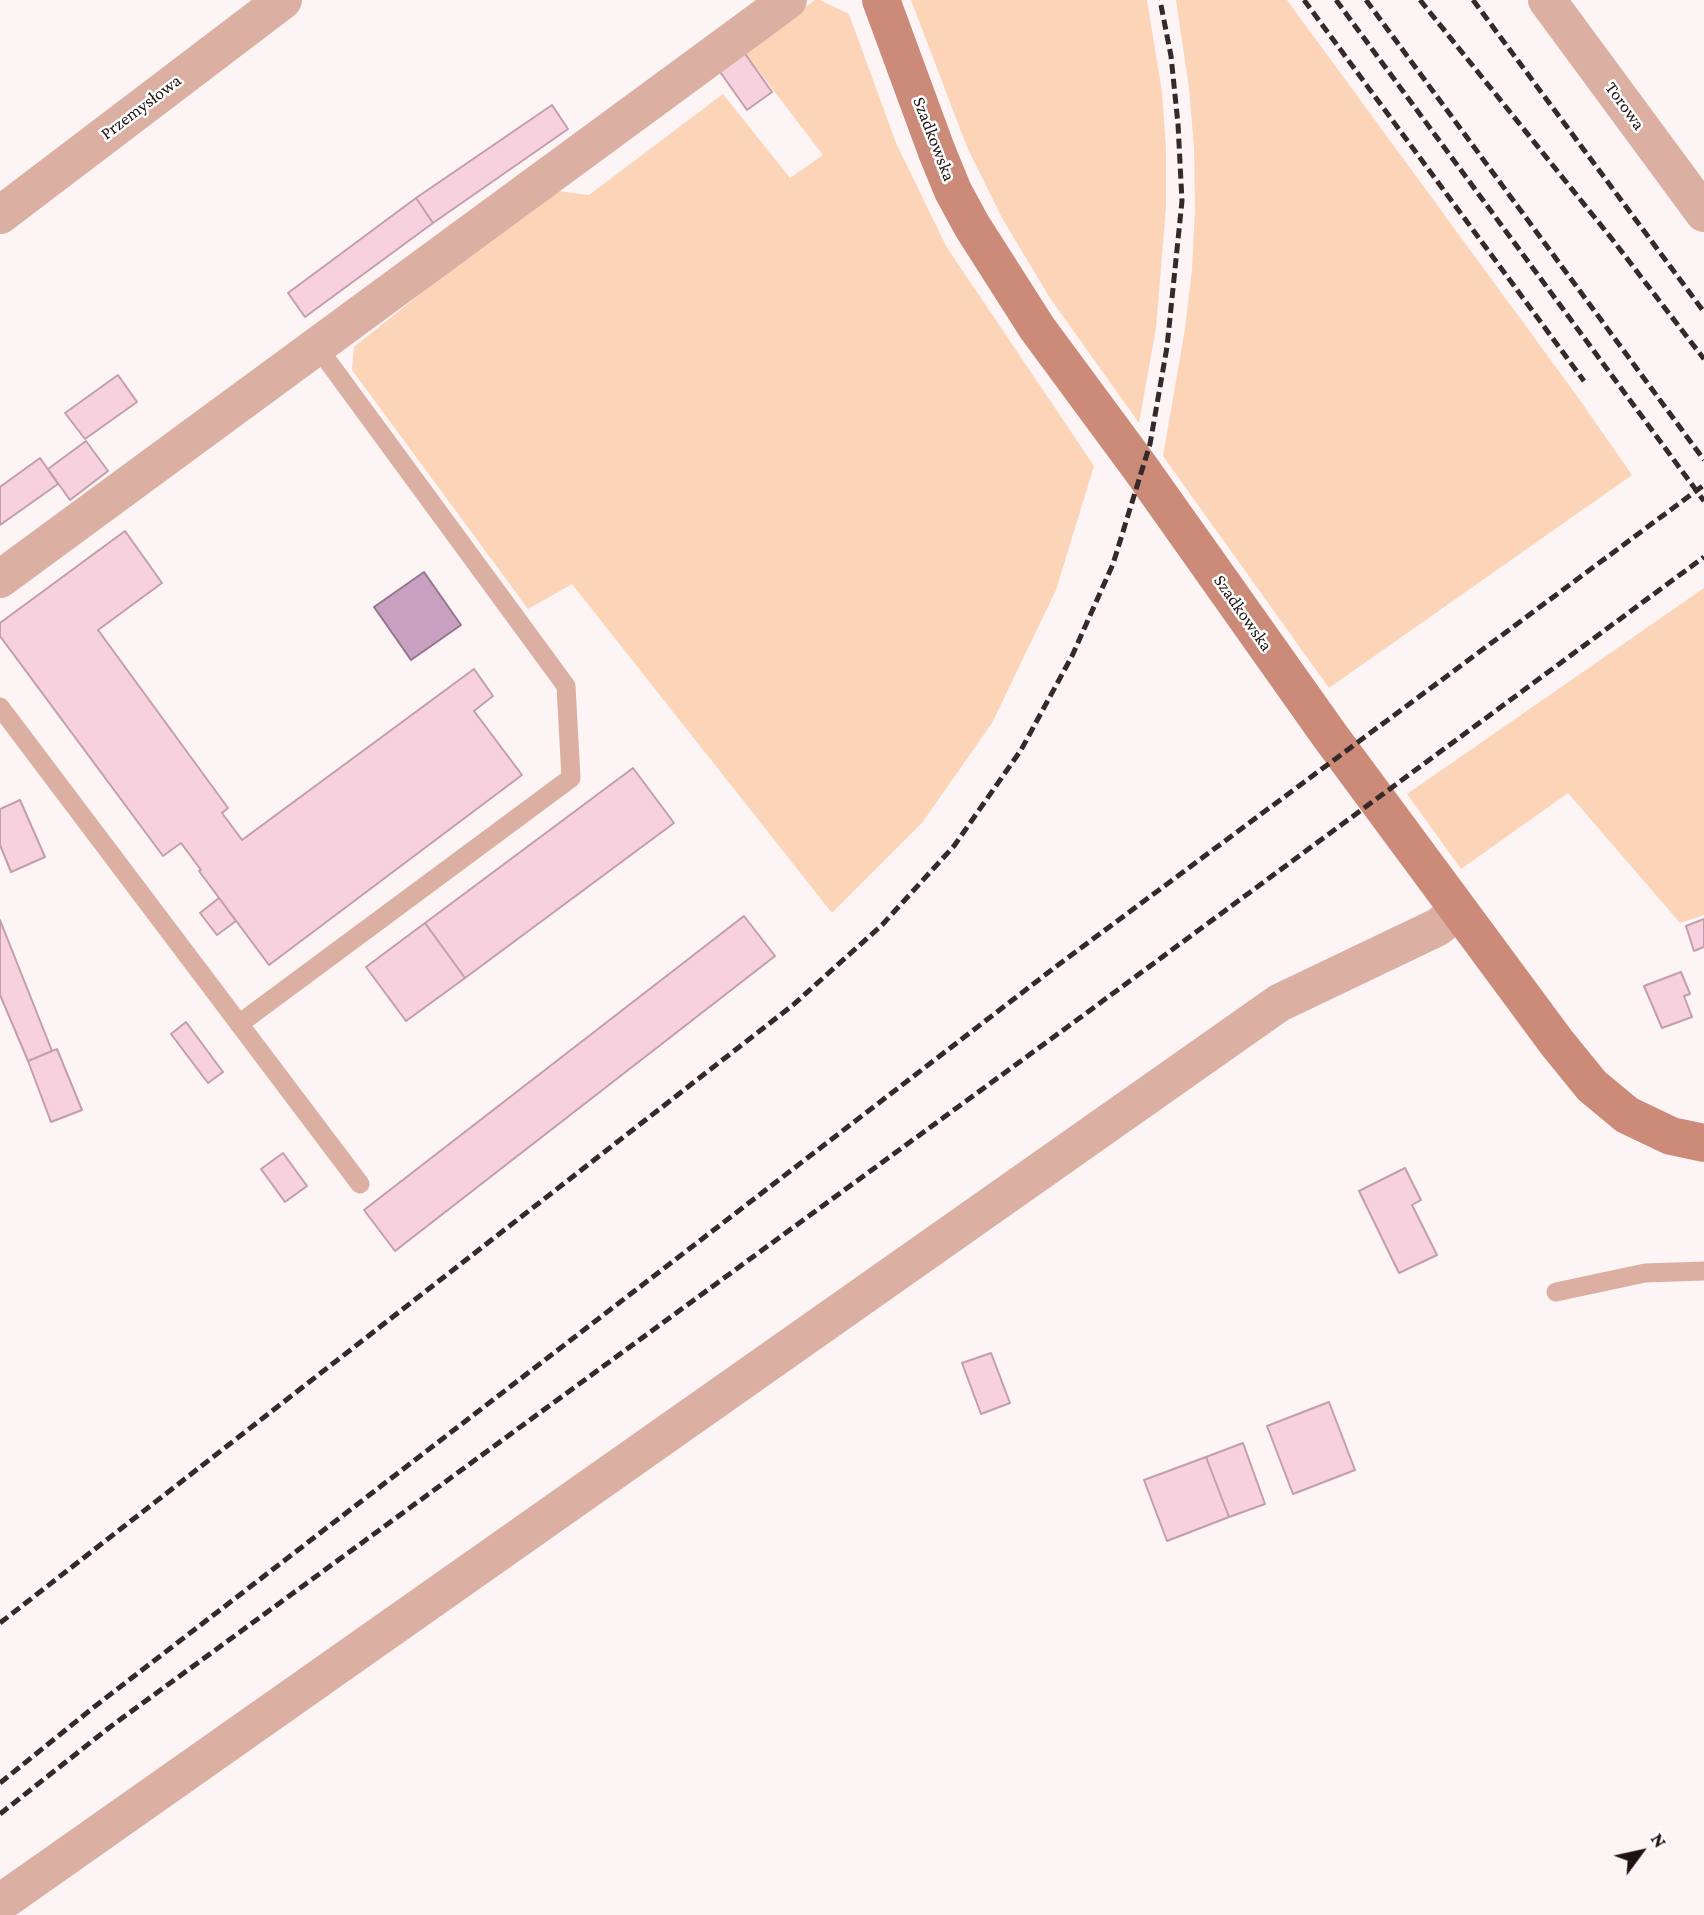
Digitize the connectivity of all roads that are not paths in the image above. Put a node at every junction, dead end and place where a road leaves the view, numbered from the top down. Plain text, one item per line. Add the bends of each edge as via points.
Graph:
1 (283, 0) edge
2 (788, 0) edge
3 (881, 0) edge
4 (1546, 0) edge
5 (1704, 213) edge
6 (0, 215) edge
7 (316, 345) junction
8 (0, 579) edge
9 (0, 707) edge
10 (1458, 911) junction
11 (239, 1024) junction
12 (1704, 1143) edge
13 (360, 1184) dead end
14 (1704, 1271) edge
15 (1556, 1292) dead end
16 (0, 1903) edge

1 - 6 street, Przemysłowa
2 - 7 street
3 - 10 street, Szadkowska via 937,152 972,226 1037,328
4 - 5 street, Torowa
7 - 8 street
7 - 11 lane via 566,686 570,778
9 - 11 lane
10 - 12 street, Szadkowska via 1592,1086 1627,1115 1671,1136
10 - 16 street via 1438,927 1279,1003
11 - 13 lane
14 - 15 lane via 1645,1273

